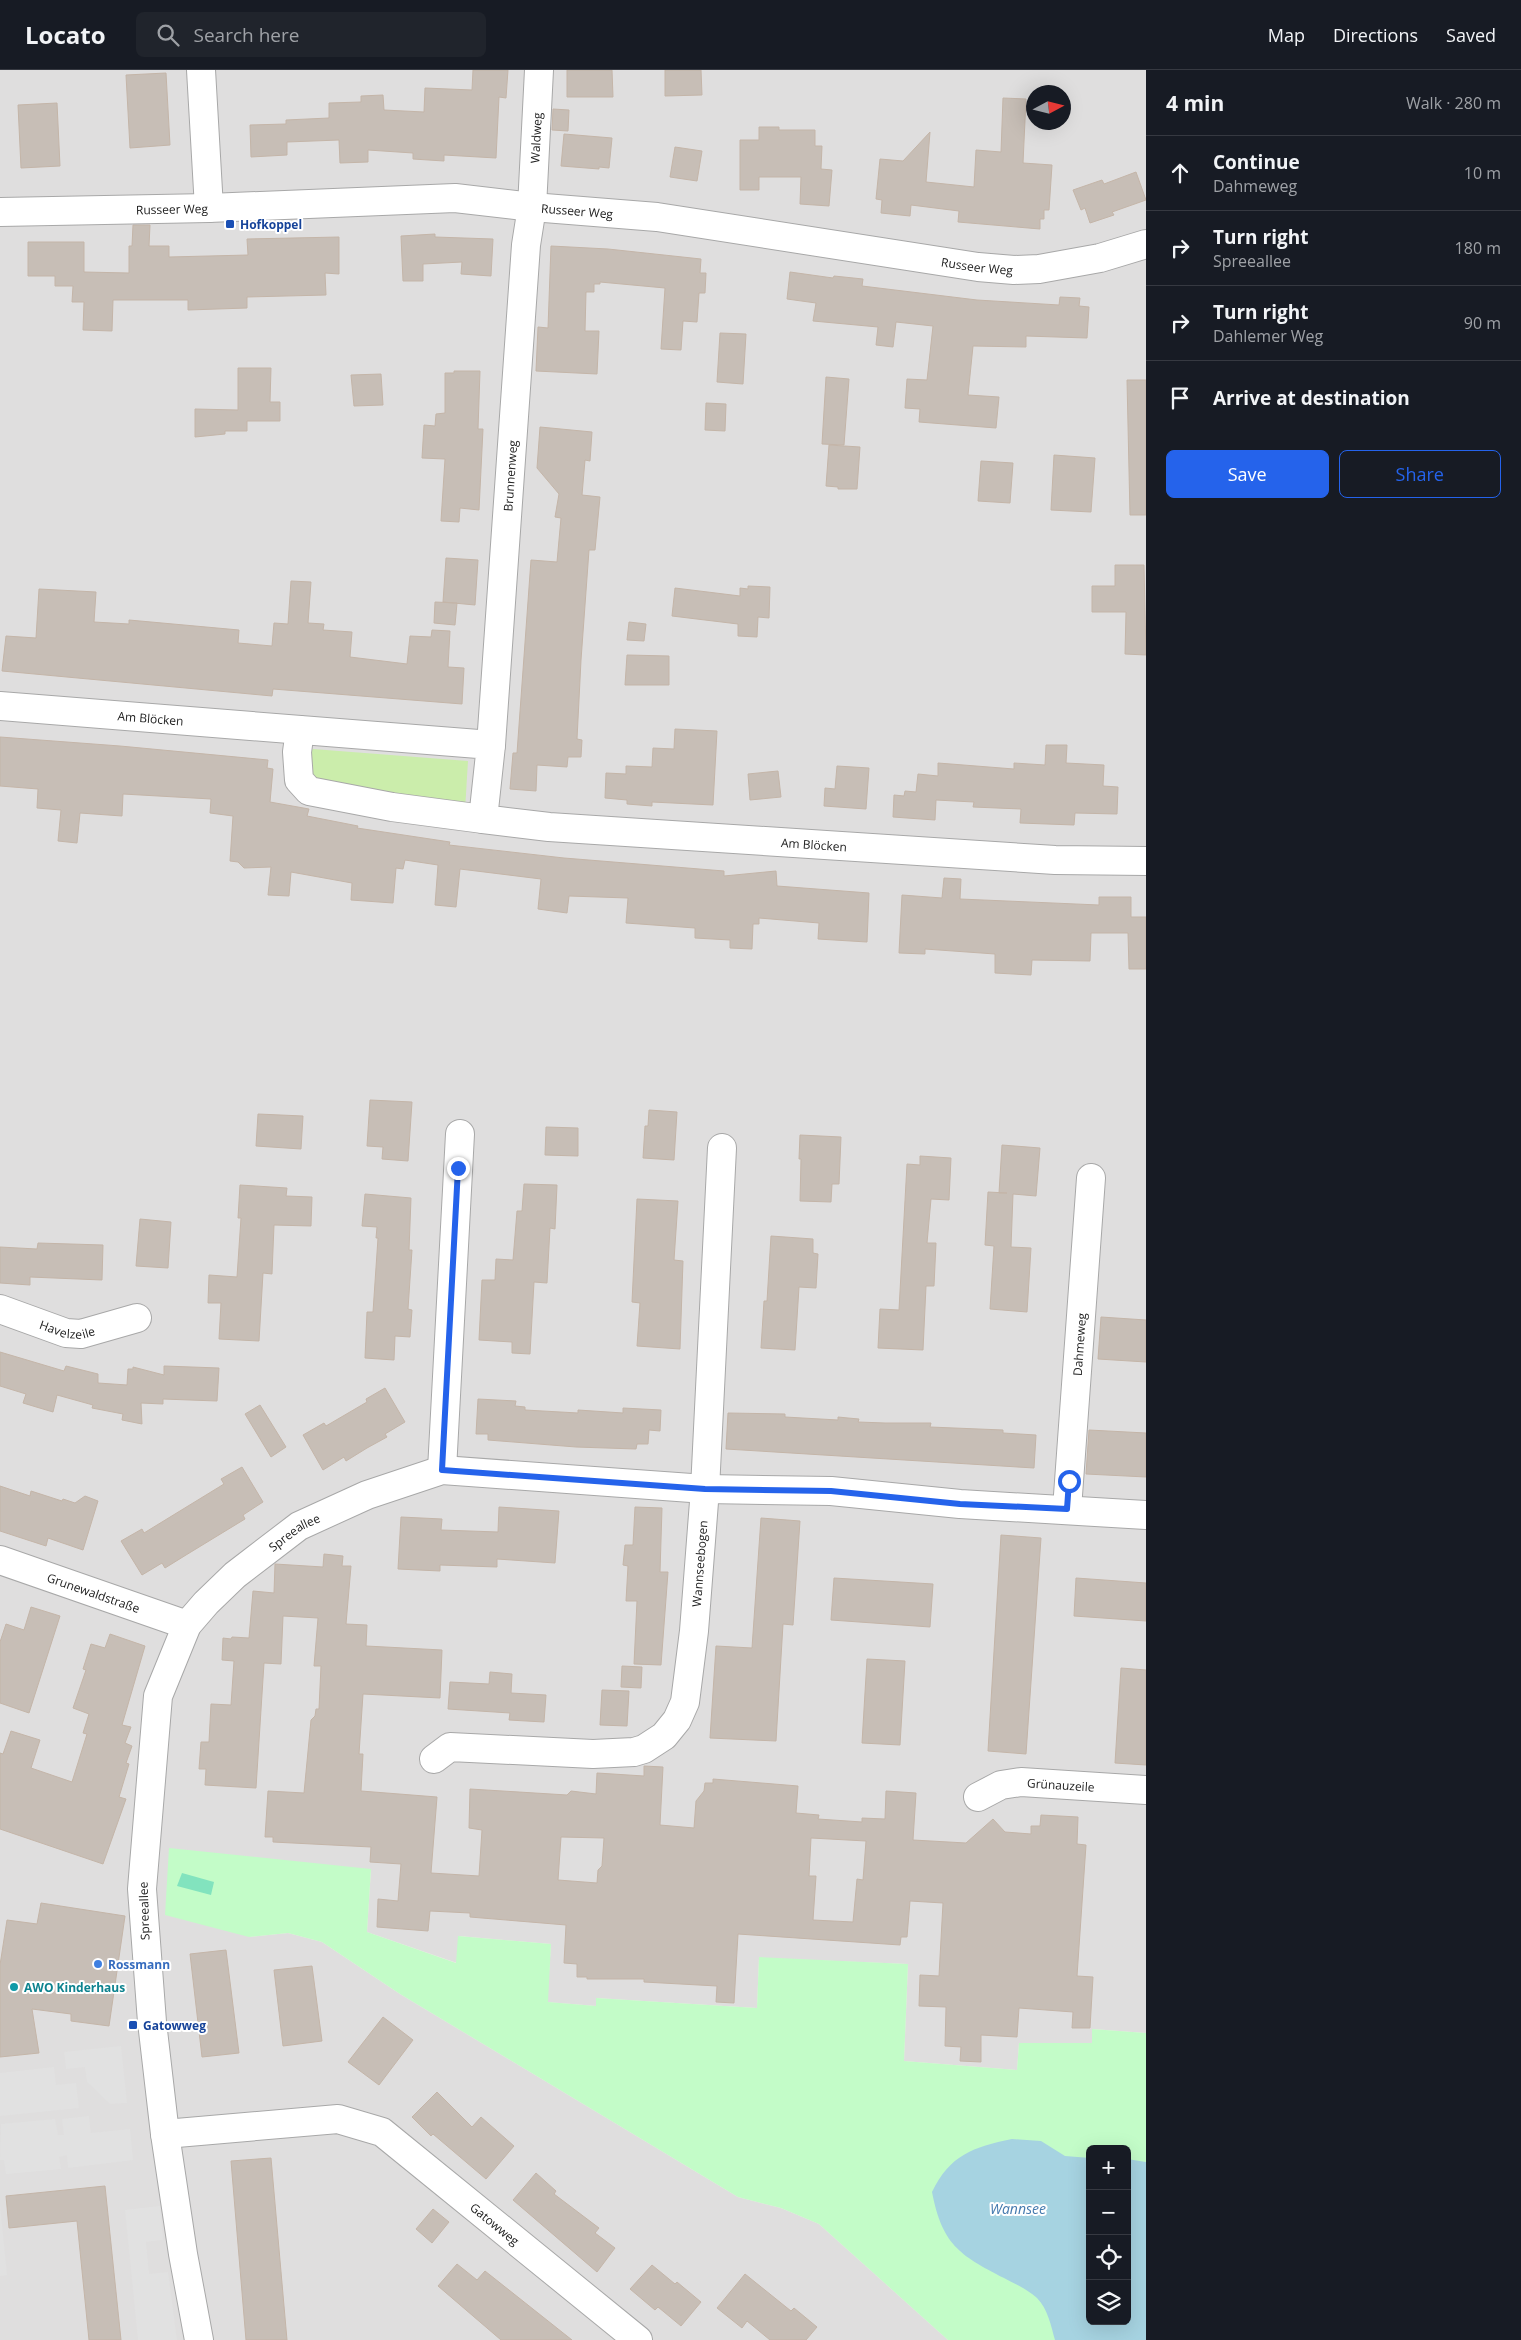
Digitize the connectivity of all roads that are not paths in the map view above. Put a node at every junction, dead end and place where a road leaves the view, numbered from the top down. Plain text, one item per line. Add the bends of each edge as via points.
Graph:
1 (201, 70) edge
2 (539, 70) edge
3 (532, 207) junction
4 (209, 208) junction
5 (0, 212) edge
6 (1146, 244) edge
7 (0, 706) edge
8 (300, 730) junction
9 (491, 745) junction
10 (483, 819) junction
11 (1146, 861) edge
12 (460, 1134) dead end
13 (722, 1148) dead end
14 (1091, 1178) dead end
15 (0, 1310) edge
16 (137, 1318) dead end
17 (442, 1470) junction
18 (705, 1489) junction
19 (1067, 1509) junction
20 (1146, 1515) edge
21 (0, 1560) edge
22 (187, 1625) junction
23 (434, 1759) dead end
24 (1146, 1790) edge
25 (978, 1797) dead end
26 (165, 2134) junction
27 (199, 2340) edge
28 (638, 2340) edge

1 - 4 street
2 - 3 street, Waldweg
3 - 4 street, Russeer Weg via 455,198
3 - 6 street, Russeer Weg via 657,217 1014,270 1071,264
3 - 9 street, Brunnenweg via 526,245
4 - 5 street, Russeer Weg
7 - 8 street, Am Blöcken
8 - 9 street, Am Blöcken
8 - 10 street, Am Blöcken via 298,780 309,791 392,807
9 - 10 street
10 - 11 street, Am Blöcken via 549,827 1055,860
12 - 17 street
13 - 18 street, Wannseebogen
14 - 19 street, Dahmeweg
15 - 16 street, Havelzeile via 66,1333 81,1334
17 - 18 street, Spreeallee
17 - 22 street, Spreeallee via 367,1495 299,1526 235,1575
18 - 19 street, Spreeallee via 831,1491 960,1504
18 - 23 street, Wannseebogen via 686,1702 664,1736 644,1749 621,1754 450,1746
19 - 20 street, Spreeallee
21 - 22 street, Grunewaldstraße
22 - 26 street, Spreeallee via 158,1696 142,1888 151,2014
24 - 25 street, Grünauzeile via 1021,1782 1001,1785
26 - 27 street, Spreeallee
26 - 28 street, Gatowweg via 338,2118 382,2132

